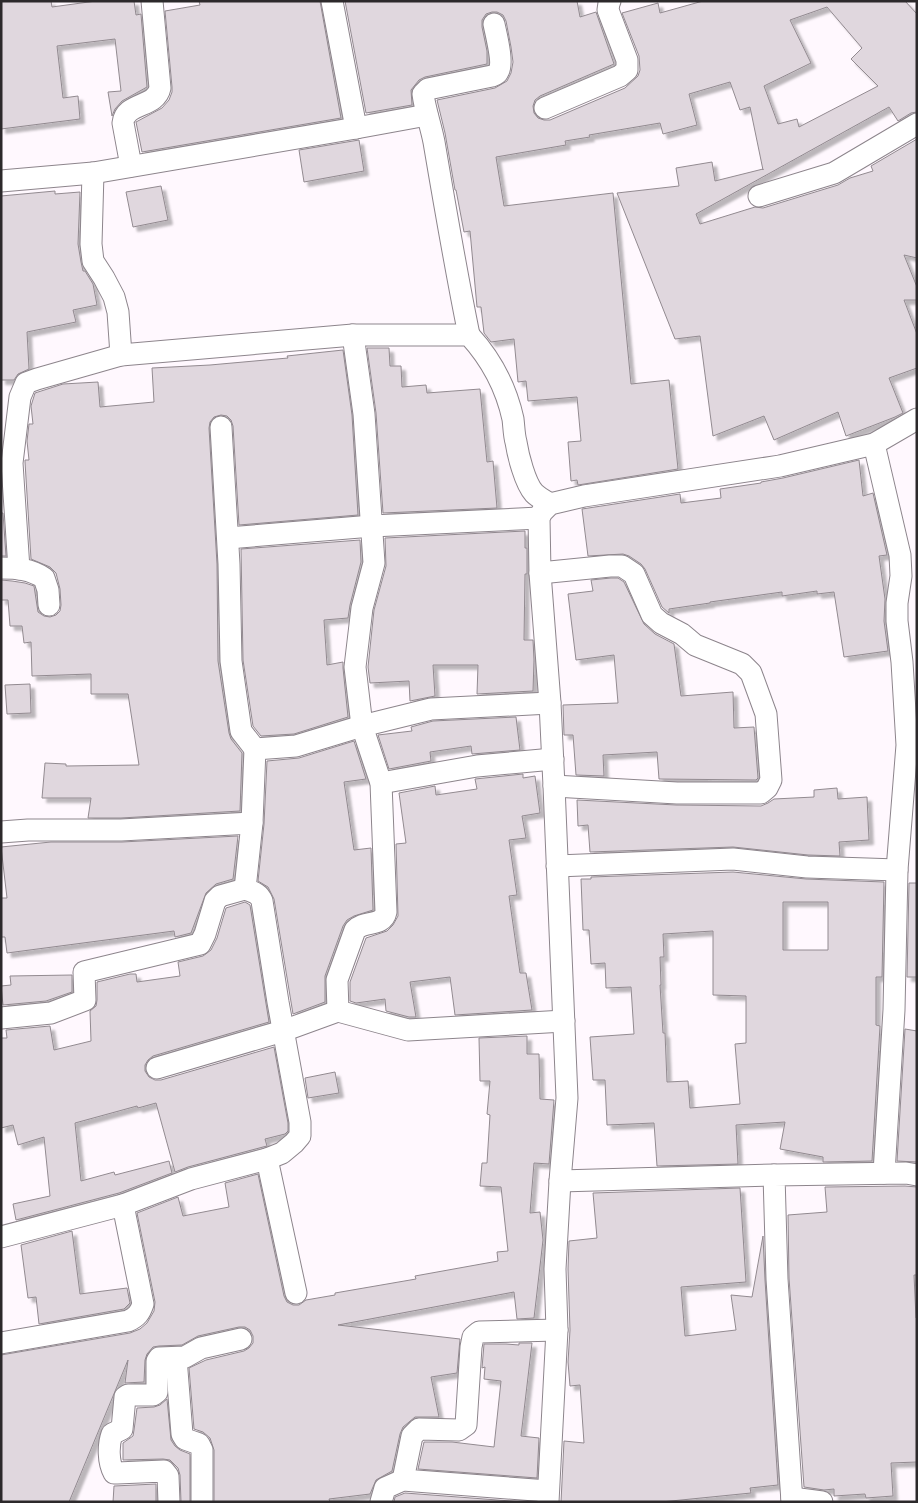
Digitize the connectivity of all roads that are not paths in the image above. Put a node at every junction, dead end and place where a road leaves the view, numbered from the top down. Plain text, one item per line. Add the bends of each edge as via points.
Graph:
1 (152, 1) edge
2 (332, 1) edge
3 (610, 1) edge
4 (494, 24) dead end
5 (545, 108) dead end
6 (427, 115) junction
7 (917, 124) edge
8 (356, 128) junction
9 (131, 166) junction
10 (93, 173) junction
11 (1, 181) edge
12 (759, 196) dead end
13 (353, 335) junction
14 (470, 335) junction
15 (121, 355) junction
16 (917, 420) edge
17 (221, 427) dead end
18 (874, 444) junction
19 (545, 511) junction
20 (372, 526) junction
21 (228, 538) junction
22 (10, 568) edge
23 (540, 573) junction
24 (49, 605) dead end
25 (550, 703) junction
26 (362, 726) junction
27 (255, 749) junction
28 (553, 759) junction
29 (381, 783) junction
30 (554, 786) junction
31 (252, 823) junction
32 (1, 832) edge
33 (557, 866) junction
34 (897, 870) junction
35 (245, 889) junction
36 (338, 1011) junction
37 (1, 1018) edge
38 (564, 1021) junction
39 (283, 1030) junction
40 (157, 1068) dead end
41 (267, 1159) junction
42 (884, 1173) junction
43 (917, 1174) edge
44 (774, 1175) junction
45 (560, 1182) junction
46 (123, 1205) junction
47 (1, 1237) edge
48 (296, 1293) dead end
49 (557, 1330) junction
50 (241, 1339) dead end
51 (1, 1342) edge
52 (176, 1358) junction
53 (403, 1480) junction
54 (548, 1496) edge
55 (792, 1500) edge
56 (169, 1502) edge
57 (202, 1502) edge
58 (380, 1502) edge
59 (822, 1502) edge

1 - 9 street via 160,88 155,98 132,109 124,117
2 - 8 street
3 - 5 street via 608,10 627,70 620,76
4 - 6 street via 500,70 492,76 428,89 423,94
6 - 8 street
6 - 14 street
7 - 12 street via 834,173
8 - 9 street
9 - 10 street
10 - 11 street
10 - 15 street via 93,261 114,297
13 - 14 street
13 - 15 street
13 - 20 street via 364,414
14 - 19 street via 499,376 513,419 521,461 530,486
15 - 22 street via 26,383 20,397 12,463
16 - 18 street
17 - 21 street
18 - 19 street via 780,466 584,496
18 - 34 street via 900,555 897,621 907,745
19 - 20 street
19 - 23 street
20 - 21 street
20 - 26 street via 374,563 362,608 356,667
21 - 27 street via 231,661 241,730
22 - 24 street via 34,572 44,578
23 - 25 street
23 - 30 street via 622,566 634,574 652,615 661,623 695,645 742,664 750,673 766,714 771,780 761,793 677,793
25 - 26 street via 431,709
25 - 28 street
26 - 27 street via 296,746
26 - 29 street
27 - 31 street
28 - 29 street via 477,766
28 - 30 street
29 - 36 street via 385,918 355,930 337,980
30 - 33 street
31 - 32 street
31 - 35 street
33 - 34 street via 733,858 807,867
33 - 38 street
34 - 42 street via 894,1010
35 - 37 street via 220,896 215,901 200,944 84,972 85,1000 51,1013
35 - 39 street via 256,892 262,901
36 - 38 street via 408,1030
36 - 39 street
38 - 45 street via 567,1098
39 - 40 street
39 - 41 street via 300,1136 282,1153
41 - 46 street via 191,1179
41 - 48 street
42 - 43 street
42 - 44 street
44 - 45 street
44 - 55 street
45 - 49 street via 555,1270
46 - 47 street
46 - 51 street via 143,1304 141,1312 128,1321
49 - 53 street via 479,1332 473,1337 466,1425 459,1430 419,1429 412,1436
49 - 54 street
50 - 52 street via 201,1348 190,1356
52 - 56 street via 158,1359 156,1394 125,1397 124,1425 112,1434 110,1440 114,1472 164,1471 168,1476
52 - 57 street via 182,1434 185,1439 199,1444 202,1450
53 - 54 street
53 - 58 street via 385,1488
55 - 59 street

